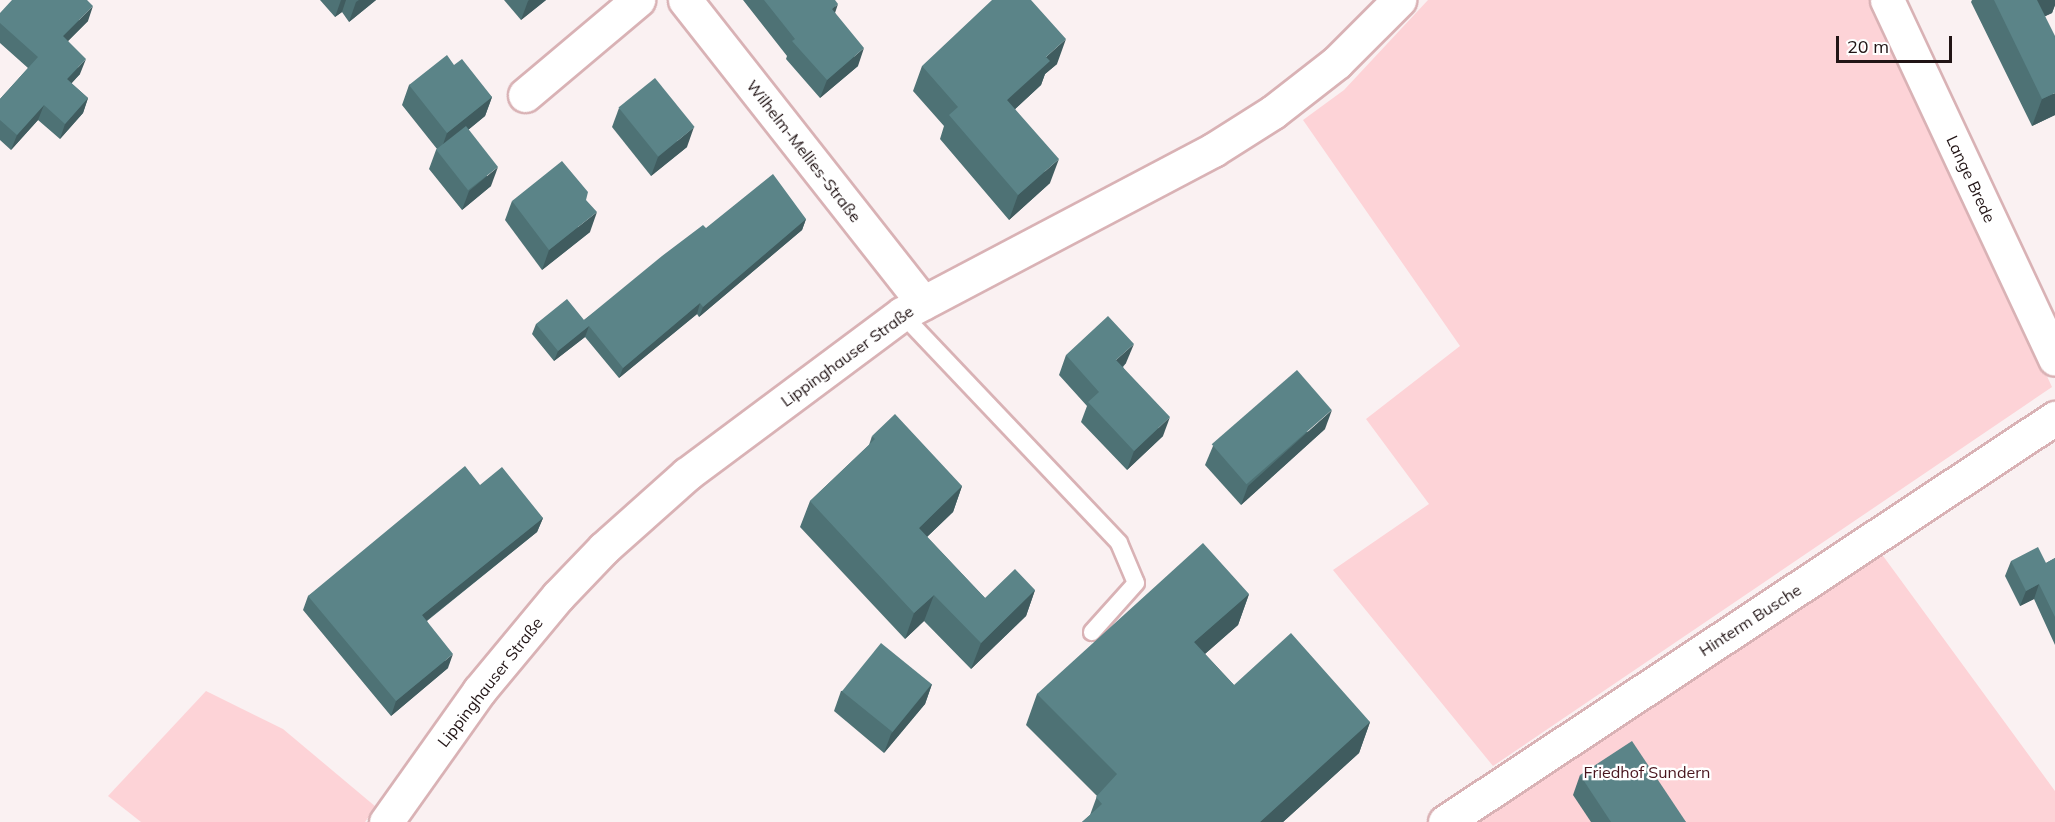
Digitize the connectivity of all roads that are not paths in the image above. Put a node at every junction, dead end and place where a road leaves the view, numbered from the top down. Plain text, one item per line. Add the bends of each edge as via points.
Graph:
1 (638, 0) edge
2 (686, 0) edge
3 (1399, 0) edge
4 (1887, 0) edge
5 (525, 95) dead end
6 (913, 308) junction
7 (2055, 359) edge
8 (2055, 418) edge
9 (1092, 632) dead end
10 (386, 822) edge
11 (1445, 822) edge

1 - 5 street
2 - 6 street, Wilhelm-Mellies-Straße
3 - 6 street, Lippinghauser Straße via 1337,62 1273,112 1213,150
4 - 7 street, Lange Brede
6 - 9 lane via 1119,543 1136,583
6 - 10 street, Lippinghauser Straße via 687,474 604,548 558,596 479,691
8 - 11 street, Hinterm Busche

